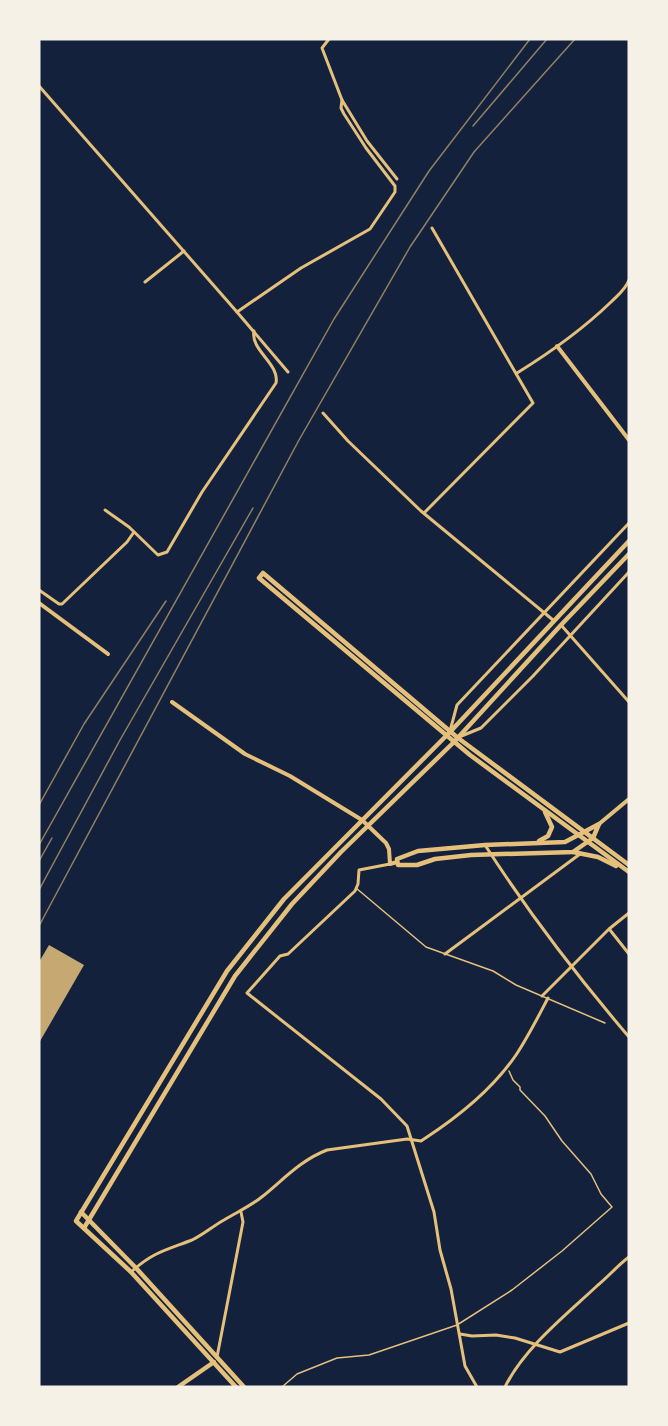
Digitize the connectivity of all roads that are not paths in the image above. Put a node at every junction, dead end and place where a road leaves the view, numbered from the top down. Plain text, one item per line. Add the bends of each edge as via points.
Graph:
1 (328, 40) edge
2 (39, 86) edge
3 (342, 100) junction
4 (397, 179) dead end
5 (432, 228) dead end
6 (184, 251) junction
7 (629, 280) edge
8 (145, 282) dead end
9 (237, 312) junction
10 (254, 331) junction
11 (557, 346) junction
12 (288, 372) dead end
13 (517, 373) junction
14 (323, 413) dead end
15 (629, 440) edge
16 (105, 510) dead end
17 (424, 513) junction
18 (629, 523) edge
19 (134, 532) junction
20 (629, 541) edge
21 (629, 554) edge
22 (629, 572) edge
23 (39, 590) edge
24 (39, 603) edge
25 (544, 612) junction
26 (553, 620) junction
27 (561, 625) junction
28 (570, 636) junction
29 (108, 654) dead end
30 (172, 702) dead end
31 (629, 702) edge
32 (448, 734) junction
33 (456, 740) junction
34 (629, 799) edge
35 (544, 810) junction
36 (362, 820) junction
37 (599, 824) junction
38 (368, 826) junction
39 (586, 832) junction
40 (578, 835) junction
41 (593, 838) junction
42 (537, 842) junction
43 (587, 843) junction
44 (485, 845) junction
45 (573, 852) junction
46 (581, 853) junction
47 (490, 854) junction
48 (397, 862) junction
49 (390, 864) junction
50 (629, 864) edge
51 (629, 872) edge
52 (357, 888) junction
53 (520, 898) junction
54 (629, 913) edge
55 (609, 929) junction
56 (444, 954) junction
57 (629, 954) edge
58 (571, 966) junction
59 (542, 996) junction
60 (548, 998) junction
61 (606, 1023) dead end
62 (629, 1037) edge
63 (509, 1071) dead end
64 (413, 1140) junction
65 (81, 1212) junction
66 (241, 1212) junction
67 (89, 1219) junction
68 (84, 1228) junction
69 (629, 1257) edge
70 (136, 1268) junction
71 (131, 1272) junction
72 (629, 1323) edge
73 (458, 1325) junction
74 (459, 1334) junction
75 (536, 1345) junction
76 (217, 1358) junction
77 (213, 1363) junction
78 (178, 1387) edge
79 (236, 1387) edge
80 (244, 1387) edge
81 (282, 1387) edge
82 (477, 1387) edge
83 (505, 1387) edge

1 - 3 street via 322,48
2 - 6 street
3 - 4 street
3 - 9 street via 344,114 395,186 395,192 370,229 301,268
5 - 13 street
6 - 8 street
6 - 9 street
7 - 11 street via 593,320
9 - 10 street
10 - 12 street
10 - 19 street via 253,339 276,374 276,383 202,492 167,552 158,555
11 - 13 street
11 - 15 street
13 - 17 street via 533,403
14 - 17 street
16 - 19 street
17 - 25 street
18 - 25 street
19 - 23 street via 62,604
20 - 26 main road
21 - 27 main road
22 - 28 street
24 - 29 street
25 - 26 street
25 - 32 street via 457,705
26 - 32 main road
27 - 28 street
27 - 33 main road
28 - 31 street
28 - 33 street via 481,728
30 - 36 street via 244,753
32 - 32 main road via 263,573 260,578
32 - 33 main road
32 - 36 main road
33 - 35 main road
33 - 38 main road
33 - 39 main road
34 - 37 street
35 - 40 main road
35 - 42 main road via 552,827 548,836
36 - 38 street
36 - 65 main road via 284,899 227,971
37 - 39 main road
37 - 41 main road
38 - 49 street via 386,843
38 - 67 main road via 292,904 236,976
39 - 40 main road
39 - 41 main road
40 - 42 main road via 565,842
40 - 43 main road
41 - 43 main road
41 - 50 main road
42 - 44 main road
43 - 45 main road
43 - 51 main road
44 - 47 street
44 - 48 main road via 418,851
45 - 46 main road
45 - 47 main road
46 - 51 main road
46 - 53 street
47 - 48 main road via 435,859 417,865
47 - 53 street
48 - 49 street
49 - 52 street via 359,870
52 - 56 lane via 426,947
52 - 64 street via 288,954 280,956 247,993 381,1099 404,1121
53 - 56 street
53 - 58 street
54 - 55 street
55 - 57 street
55 - 58 street
56 - 59 lane via 493,971
58 - 59 street
58 - 62 street
59 - 60 lane
60 - 61 lane
60 - 64 street via 503,1072 438,1130 423,1140
63 - 73 lane via 520,1090 591,1174 612,1207 521,1283
64 - 66 street via 327,1150 296,1167
64 - 73 street via 434,1212
65 - 67 main road
65 - 68 main road via 76,1221
66 - 70 street via 194,1239 158,1252
66 - 76 street via 243,1222
67 - 68 main road
67 - 70 main road
68 - 71 main road
69 - 75 street via 579,1300
70 - 71 street
70 - 76 main road
71 - 77 main road
72 - 75 street via 560,1352
73 - 74 street
73 - 81 lane via 369,1355 330,1361 297,1374
74 - 75 street via 496,1335
74 - 82 street via 465,1366
75 - 83 street
76 - 77 main road
76 - 80 main road
77 - 78 main road
77 - 79 main road

